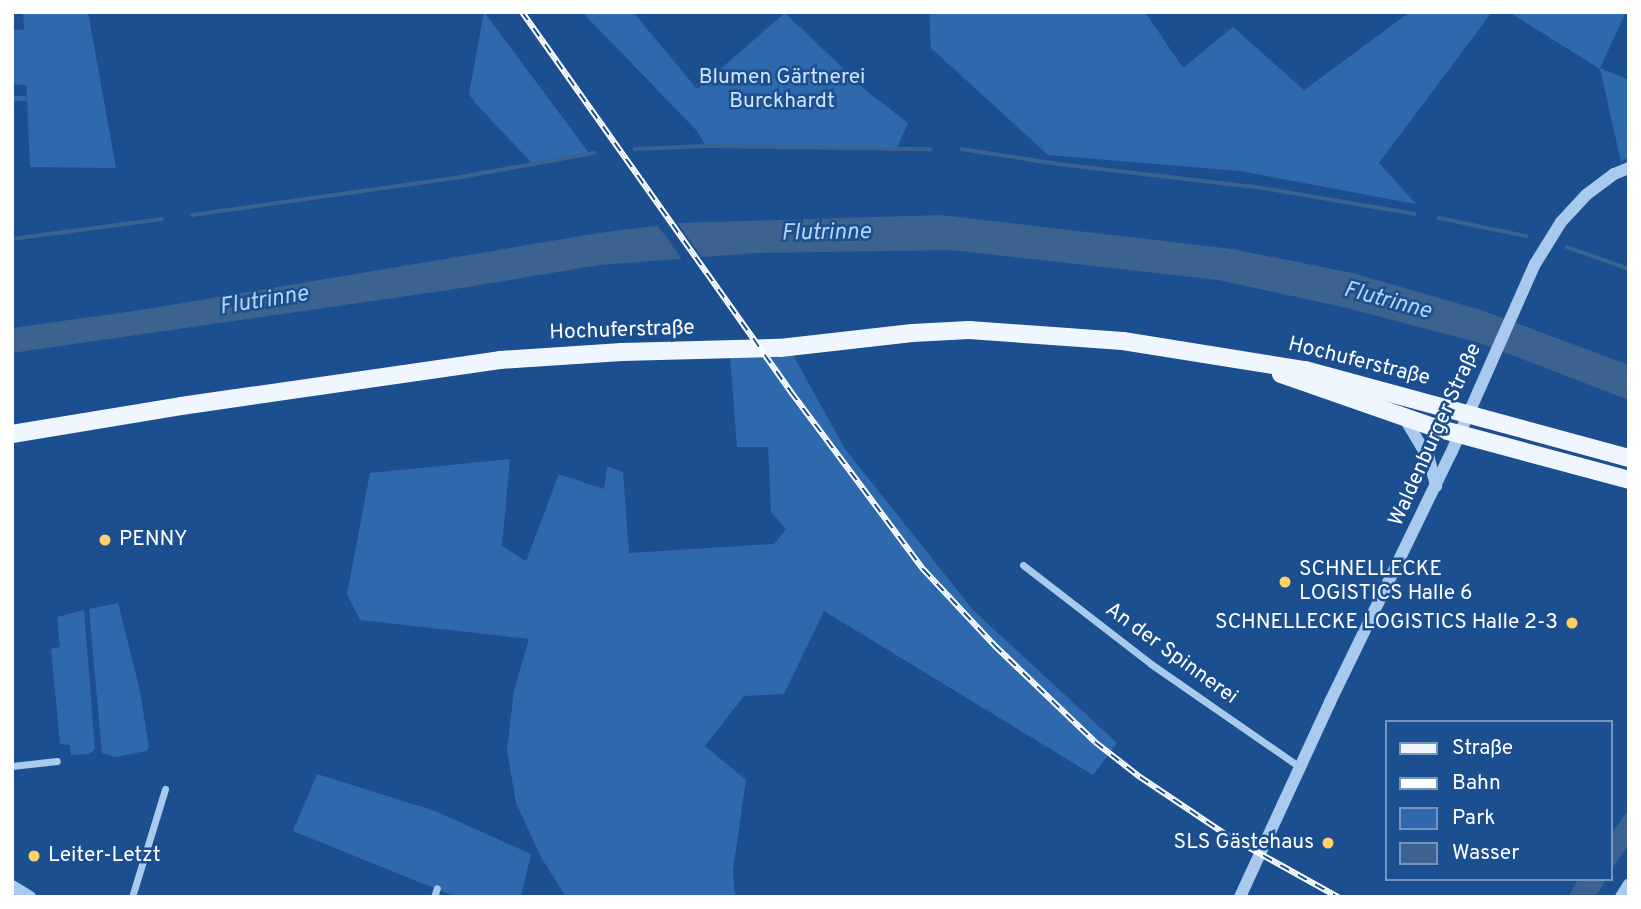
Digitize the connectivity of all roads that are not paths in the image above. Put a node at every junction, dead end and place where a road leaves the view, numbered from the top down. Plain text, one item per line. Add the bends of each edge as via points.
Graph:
1 (1629, 168) edge
2 (1237, 359) junction
3 (1468, 414) junction
4 (1405, 419) junction
5 (12, 434) edge
6 (1460, 435) junction
7 (1629, 458) edge
8 (1629, 480) edge
9 (1436, 486) junction
10 (1023, 565) dead end
11 (57, 761) dead end
12 (12, 766) edge
13 (1301, 768) junction
14 (165, 789) dead end
15 (1629, 884) edge
16 (12, 886) edge
17 (30, 897) edge
18 (132, 897) edge
19 (1240, 897) edge
20 (1621, 897) edge

1 - 3 street, Waldenburger Straße via 1586,195 1561,222 1535,264
2 - 3 main road, Hochuferstraße via 1361,383
2 - 4 main road, Hochuferstraße
2 - 5 main road, Hochuferstraße via 1111,340 969,330 912,333 780,348 557,355 206,402
3 - 6 street, Waldenburger Straße
3 - 7 main road, Hochuferstraße
4 - 6 main road, Hochuferstraße
4 - 9 street via 1429,459
6 - 8 main road, Hochuferstraße
6 - 9 street, Waldenburger Straße
9 - 13 street, Waldenburger Straße
10 - 13 street, An der Spinnerei via 1151,664
11 - 12 street
13 - 19 street, Waldenburger Straße
14 - 18 street
15 - 20 street
16 - 17 street

